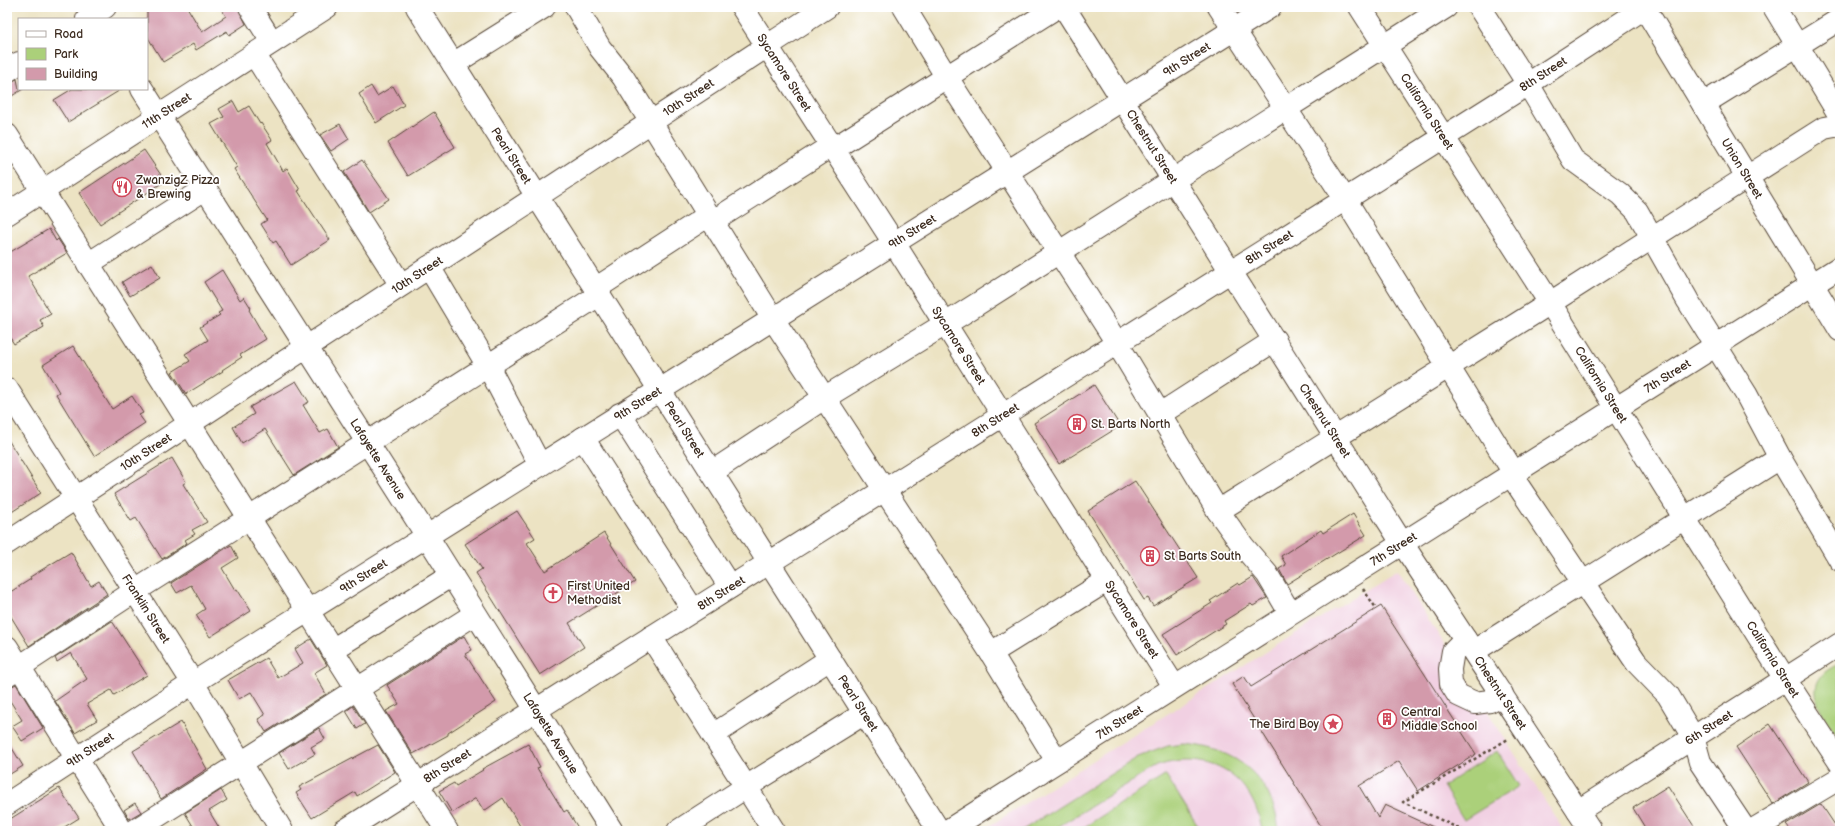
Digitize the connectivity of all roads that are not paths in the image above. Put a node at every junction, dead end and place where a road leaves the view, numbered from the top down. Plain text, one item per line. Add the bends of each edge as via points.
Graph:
1 (250, 7) edge
2 (327, 7) edge
3 (417, 7) edge
4 (544, 7) edge
5 (576, 7) edge
6 (742, 7) edge
7 (827, 7) edge
8 (904, 7) edge
9 (1056, 7) edge
10 (1064, 7) edge
11 (1219, 7) edge
12 (1270, 7) edge
13 (1360, 7) edge
14 (1446, 7) edge
15 (1479, 7) edge
16 (1645, 7) edge
17 (1774, 7) edge
18 (1840, 19) edge
19 (1234, 30) junction
20 (272, 42) junction
21 (1384, 45) junction
22 (1797, 45) junction
23 (766, 46) junction
24 (254, 54) junction
25 (453, 64) junction
26 (18, 65) edge
27 (7, 71) edge
28 (946, 76) junction
29 (1528, 84) junction
30 (143, 90) edge
31 (1124, 99) junction
32 (1703, 104) junction
33 (1285, 108) junction
34 (159, 115) junction
35 (1840, 116) edge
36 (650, 121) junction
37 (1840, 125) edge
38 (7, 135) edge
39 (1444, 136) junction
40 (832, 148) junction
41 (1007, 172) junction
42 (1174, 178) junction
43 (1748, 178) junction
44 (205, 189) junction
45 (42, 191) junction
46 (536, 196) junction
47 (1344, 199) junction
48 (7, 214) edge
49 (711, 219) junction
50 (1652, 237) junction
51 (894, 243) junction
52 (1059, 253) junction
53 (88, 264) junction
54 (429, 267) junction
55 (1840, 267) edge
56 (1232, 270) junction
57 (1812, 284) junction
58 (401, 285) junction
59 (597, 292) junction
60 (1550, 303) junction
61 (773, 319) junction
62 (946, 324) junction
63 (1838, 324) edge
64 (1275, 340) junction
65 (1117, 343) junction
66 (1716, 346) junction
67 (306, 348) junction
68 (488, 366) junction
69 (1449, 367) junction
70 (7, 389) edge
71 (659, 389) junction
72 (824, 398) junction
73 (1616, 409) junction
74 (620, 414) junction
75 (1160, 414) junction
76 (1003, 415) junction
77 (190, 424) junction
78 (583, 438) junction
79 (1336, 438) junction
80 (367, 443) junction
81 (1780, 458) junction
82 (540, 465) junction
83 (712, 472) junction
84 (1514, 473) junction
85 (884, 490) junction
86 (77, 499) junction
87 (1218, 511) junction
88 (250, 518) junction
89 (1685, 519) junction
90 (427, 536) junction
91 (7, 543) edge
92 (1402, 543) junction
93 (1840, 560) edge
94 (768, 562) junction
95 (452, 575) junction
96 (1108, 580) junction
97 (1581, 582) junction
98 (730, 586) junction
99 (135, 591) junction
100 (693, 610) junction
101 (308, 612) junction
102 (1290, 613) junction
103 (475, 614) junction
104 (651, 637) junction
105 (1840, 644) edge
106 (1470, 645) junction
107 (7, 647) edge
108 (332, 650) junction
109 (991, 652) junction
110 (830, 659) junction
111 (13, 671) edge
112 (1785, 679) junction
113 (193, 683) junction
114 (1174, 686) junction
115 (357, 689) junction
116 (1502, 694) junction
117 (535, 711) junction
118 (865, 714) junction
119 (713, 735) junction
120 (1693, 738) junction
121 (78, 758) junction
122 (1057, 761) junction
123 (241, 763) junction
124 (1840, 763) edge
125 (1840, 778) edge
126 (418, 785) junction
127 (746, 787) junction
128 (7, 804) edge
129 (1578, 811) junction
130 (122, 831) edge
131 (134, 831) edge
132 (282, 831) edge
133 (344, 831) edge
134 (447, 831) edge
135 (612, 831) edge
136 (678, 831) edge
137 (774, 831) edge
138 (940, 831) edge
139 (947, 831) edge
140 (1591, 831) edge
141 (1746, 831) edge
142 (1751, 831) edge

1 - 20 street
2 - 20 street, 11th Street
3 - 25 street, Pearl Street
4 - 25 street
5 - 36 street via 600,48 623,77
6 - 23 street, Sycamore Street
7 - 23 street, 10th Street
8 - 28 street
9 - 28 street
10 - 31 street, Chestnut Street
11 - 19 street
12 - 19 street, 9th Street
13 - 21 street, California Street
14 - 21 street
15 - 29 street
16 - 29 street, 8th Street
16 - 32 street, Union Street
17 - 22 street
18 - 22 street
19 - 31 street, 9th Street
19 - 33 street
20 - 24 street, 11th Street
21 - 33 street
21 - 39 street, California Street
22 - 32 street
22 - 35 street
23 - 36 street, 10th Street
23 - 40 street, Sycamore Street
24 - 34 street, 11th Street
24 - 58 street
25 - 46 street, Pearl Street
26 - 27 street
28 - 40 street
28 - 41 street
29 - 39 street, 8th Street
29 - 50 street via 1573,160 1620,194 1636,212
30 - 34 street, Lafayette Avenue
31 - 41 street, 9th Street
31 - 42 street, Chestnut Street
32 - 43 street, Union Street
33 - 42 street
33 - 47 street
34 - 44 street, Lafayette Avenue
34 - 45 street, 11th Street
36 - 46 street, 10th Street
36 - 49 street
37 - 43 street via 1824,128
38 - 45 street
39 - 47 street, 8th Street
39 - 60 street, California Street
40 - 49 street
40 - 51 street, Sycamore Street
41 - 51 street, 9th Street
41 - 52 street
42 - 52 street
42 - 56 street, Chestnut Street
43 - 50 street
43 - 57 street, Union Street
44 - 53 street
44 - 67 street, Lafayette Avenue
45 - 48 street, 11th Street
45 - 53 street
46 - 54 street, 10th Street
46 - 59 street, Pearl Street
47 - 56 street, 8th Street
47 - 69 street
49 - 59 street
49 - 61 street
50 - 60 street
50 - 66 street
51 - 61 street, 9th Street
51 - 62 street, Sycamore Street
52 - 62 street
52 - 65 street
53 - 77 street
54 - 58 street, 10th Street
54 - 68 street
55 - 57 street, 7th Street
56 - 64 street, Chestnut Street
56 - 65 street, 8th Street
57 - 63 street, Union Street
57 - 66 street, 7th Street
58 - 67 street, 10th Street
59 - 68 street
59 - 71 street, Pearl Street
60 - 69 street
60 - 73 street, California Street
61 - 71 street, 9th Street
61 - 72 street
62 - 72 street
62 - 76 street, Sycamore Street
64 - 75 street
64 - 79 street, Chestnut Street
65 - 75 street
65 - 76 street, 8th Street
66 - 73 street, 7th Street
66 - 81 street via 1746,394
67 - 77 street, 10th Street
67 - 80 street, Lafayette Avenue
68 - 80 street
68 - 82 street
69 - 79 street
69 - 84 street
70 - 86 street, Franklin Street
71 - 74 street, 9th Street
71 - 83 street, Pearl Street
72 - 83 street
72 - 85 street
73 - 84 street, 7th Street
73 - 89 street, California Street
74 - 78 street, 9th Street
74 - 98 street
75 - 87 street
76 - 85 street, 8th Street
76 - 96 street, Sycamore Street
77 - 86 street, 10th Street
77 - 88 street
78 - 82 street, 9th Street
78 - 100 street
79 - 87 street
79 - 92 street, Chestnut Street
80 - 88 street
80 - 90 street, Lafayette Avenue
81 - 89 street
81 - 93 street
82 - 90 street, 9th Street
83 - 94 street, Pearl Street
84 - 92 street, 7th Street
84 - 97 street via 1517,484
85 - 94 street, 8th Street
85 - 109 street
86 - 91 street, 10th Street
86 - 99 street, Franklin Street
87 - 102 street via 1267,574
88 - 99 street
88 - 101 street
89 - 97 street
89 - 112 street, California Street
90 - 95 street, Lafayette Avenue
90 - 101 street, 9th Street
92 - 102 street, 7th Street
92 - 106 street, Chestnut Street
94 - 98 street, 8th Street
94 - 110 street, Pearl Street
95 - 103 street, Lafayette Avenue
95 - 108 street
96 - 109 street
96 - 114 street, Sycamore Street
97 - 106 street
97 - 120 street via 1636,662 1668,695
98 - 100 street, 8th Street
99 - 111 street
99 - 113 street, Franklin Street
100 - 104 street, 8th Street
101 - 108 street
101 - 113 street, 9th Street
102 - 114 street, 7th Street
103 - 115 street
103 - 117 street, Lafayette Avenue
104 - 117 street, 8th Street
104 - 119 street
105 - 112 street, 6th Street
106 - 116 street, Chestnut Street
106 - 116 street via 1453,651 1451,684 1458,695 1476,703 1490,701
107 - 111 street
108 - 115 street
109 - 122 street
110 - 118 street, Pearl Street
110 - 119 street
111 - 121 street
112 - 120 street, 6th Street
112 - 124 street, California Street
113 - 121 street, 9th Street
113 - 123 street, Franklin Street
114 - 122 street, 7th Street
115 - 123 street
115 - 126 street
116 - 129 street, Chestnut Street
117 - 126 street, 8th Street
117 - 135 street, Lafayette Avenue
118 - 127 street
118 - 138 street, Pearl Street
119 - 127 street
120 - 129 street, 6th Street
120 - 141 street via 1700,762
121 - 128 street, 9th Street
121 - 130 street
122 - 139 street, 7th Street
123 - 131 street
123 - 132 street, Franklin Street
125 - 142 street
126 - 133 street, 8th Street
126 - 134 street
127 - 136 street
127 - 137 street
129 - 140 street, Chestnut Street

